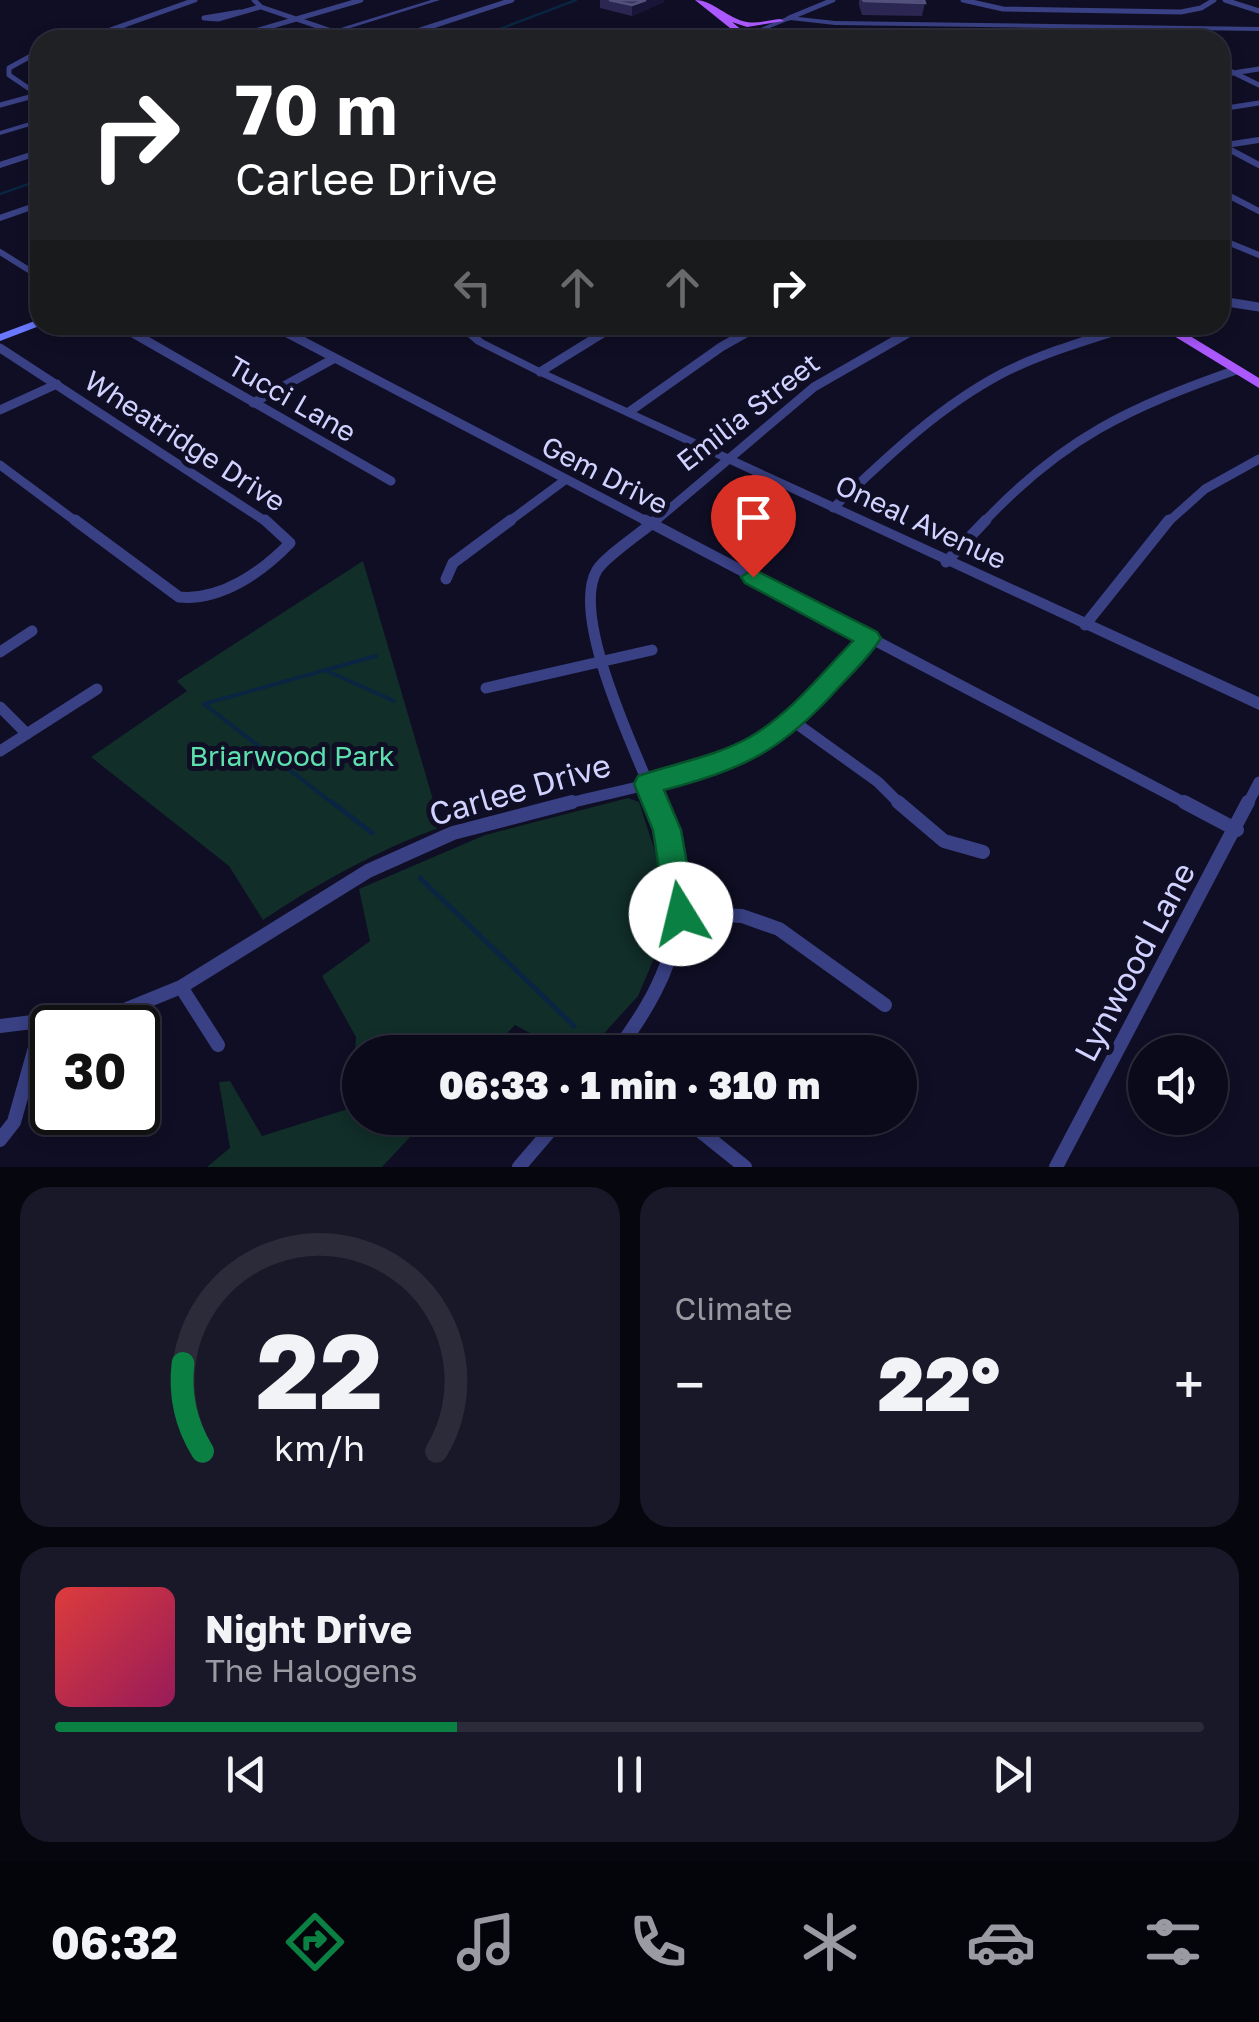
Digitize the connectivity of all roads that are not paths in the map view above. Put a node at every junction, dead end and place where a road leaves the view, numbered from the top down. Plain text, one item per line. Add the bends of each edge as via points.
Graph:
1 (196, 0) edge
2 (254, 0) edge
3 (361, 0) edge
4 (437, 0) edge
5 (512, 0) edge
6 (699, 0) edge
7 (833, 0) edge
8 (963, 0) edge
9 (1214, 0) edge
10 (1225, 0) edge
11 (261, 7) junction
12 (1259, 11) edge
13 (240, 12) junction
14 (714, 12) junction
15 (298, 19) junction
16 (784, 20) junction
17 (120, 30) edge
18 (260, 30) edge
19 (330, 30) edge
20 (336, 30) edge
21 (420, 30) edge
22 (737, 30) edge
23 (763, 30) edge
24 (1259, 30) edge
25 (30, 56) edge
26 (1259, 69) edge
27 (1230, 71) edge
28 (1234, 73) junction
29 (1230, 74) edge
30 (10, 77) junction
31 (0, 79) edge
32 (1259, 85) edge
33 (30, 89) edge
34 (30, 97) edge
35 (1259, 104) edge
36 (0, 105) edge
37 (1230, 108) edge
38 (30, 124) edge
39 (0, 133) edge
40 (1259, 140) edge
41 (1230, 145) edge
42 (1230, 150) edge
43 (30, 155) edge
44 (0, 165) edge
45 (1259, 165) edge
46 (1230, 196) edge
47 (30, 208) edge
48 (1259, 211) edge
49 (0, 218) edge
50 (1230, 243) edge
51 (0, 252) edge
52 (1259, 255) edge
53 (30, 271) edge
54 (1230, 303) edge
55 (1259, 307) edge
56 (30, 326) edge
57 (137, 335) edge
58 (291, 335) edge
59 (471, 335) edge
60 (600, 335) edge
61 (742, 335) edge
62 (903, 335) edge
63 (1105, 335) edge
64 (1180, 335) edge
65 (0, 338) edge
66 (0, 348) edge
67 (336, 358) junction
68 (1236, 370) junction
69 (540, 372) junction
70 (57, 384) junction
71 (1259, 384) edge
72 (253, 403) junction
73 (0, 410) edge
74 (629, 412) junction
75 (727, 459) junction
76 (1259, 460) edge
77 (0, 465) edge
78 (565, 480) junction
79 (391, 481) dead end
80 (833, 508) junction
81 (649, 523) junction
82 (946, 562) junction
83 (446, 579) dead end
84 (1085, 625) junction
85 (32, 631) dead end
86 (869, 638) junction
87 (652, 650) dead end
88 (0, 652) edge
89 (600, 662) junction
90 (486, 688) dead end
91 (97, 689) dead end
92 (1259, 704) edge
93 (0, 707) edge
94 (794, 721) junction
95 (27, 734) junction
96 (0, 751) edge
97 (1259, 782) edge
98 (648, 784) junction
99 (1236, 830) junction
100 (984, 852) dead end
101 (681, 914) junction
102 (181, 987) junction
103 (886, 1004) dead end
104 (137, 1005) edge
105 (30, 1024) edge
106 (0, 1026) edge
107 (629, 1035) edge
108 (218, 1045) dead end
109 (30, 1065) edge
110 (547, 1135) edge
111 (705, 1135) edge
112 (0, 1140) edge
113 (519, 1167) edge
114 (745, 1167) edge
115 (1056, 1167) edge

1 - 17 street
2 - 11 street
3 - 15 street
4 - 20 street
5 - 21 street
6 - 14 main road
7 - 16 street
8 - 9 street via 1003,9 1181,12
10 - 12 street
11 - 13 street
11 - 15 street
13 - 13 street via 213,20 204,18 208,16
14 - 16 main road via 747,26
14 - 22 main road
15 - 18 street
15 - 19 street
16 - 23 street
16 - 24 street
25 - 30 street via 9,68
26 - 28 street
27 - 28 street
28 - 29 street
28 - 32 street
30 - 31 street
30 - 33 street
34 - 36 street
35 - 37 street
38 - 39 street
40 - 41 street
42 - 45 street
43 - 44 street
46 - 48 street
47 - 49 street
50 - 52 street
51 - 53 street
54 - 55 street
56 - 65 main road
57 - 72 street, Tucci Lane
58 - 67 street, Gem Drive
59 - 69 street, Oneal Avenue
60 - 69 street
61 - 74 street
62 - 75 street, Emilia Street via 814,388
63 - 80 street via 990,380 934,416
64 - 68 main road
66 - 70 street, Wheatridge Drive
67 - 72 street
67 - 78 street, Gem Drive
68 - 71 main road
68 - 82 street via 1092,429 1049,459
69 - 74 street, Oneal Avenue
70 - 73 street, Wheatridge Drive
70 - 77 street, Wheatridge Drive via 290,542 209,599 192,601
72 - 79 street, Tucci Lane
74 - 75 street, Oneal Avenue
75 - 80 street, Oneal Avenue
75 - 81 street, Emilia Street
76 - 84 street via 1198,493 1154,532
78 - 81 street, Gem Drive
78 - 83 street via 453,563
80 - 82 street, Oneal Avenue
81 - 86 street, Gem Drive
81 - 89 street, Emilia Street via 597,570 590,603
82 - 84 street, Oneal Avenue
84 - 92 street, Oneal Avenue
85 - 88 street
86 - 94 street, Carlee Drive
86 - 99 street, Gem Drive
87 - 89 street
89 - 90 street
89 - 98 street, Emilia Street
91 - 95 street
93 - 95 street
94 - 98 street, Carlee Drive via 757,746
94 - 100 street via 944,841
95 - 96 street
97 - 99 street, Lynwood Lane
98 - 101 street, Emilia Street via 667,830
98 - 102 street, Carlee Drive via 453,833 368,871
99 - 115 street, Lynwood Lane
101 - 103 street via 742,916 779,928
101 - 107 street, Emilia Street via 670,960
102 - 104 street, Carlee Drive
102 - 108 street
105 - 106 street, Carlee Drive
109 - 112 street via 14,1122
110 - 113 street
111 - 114 street

